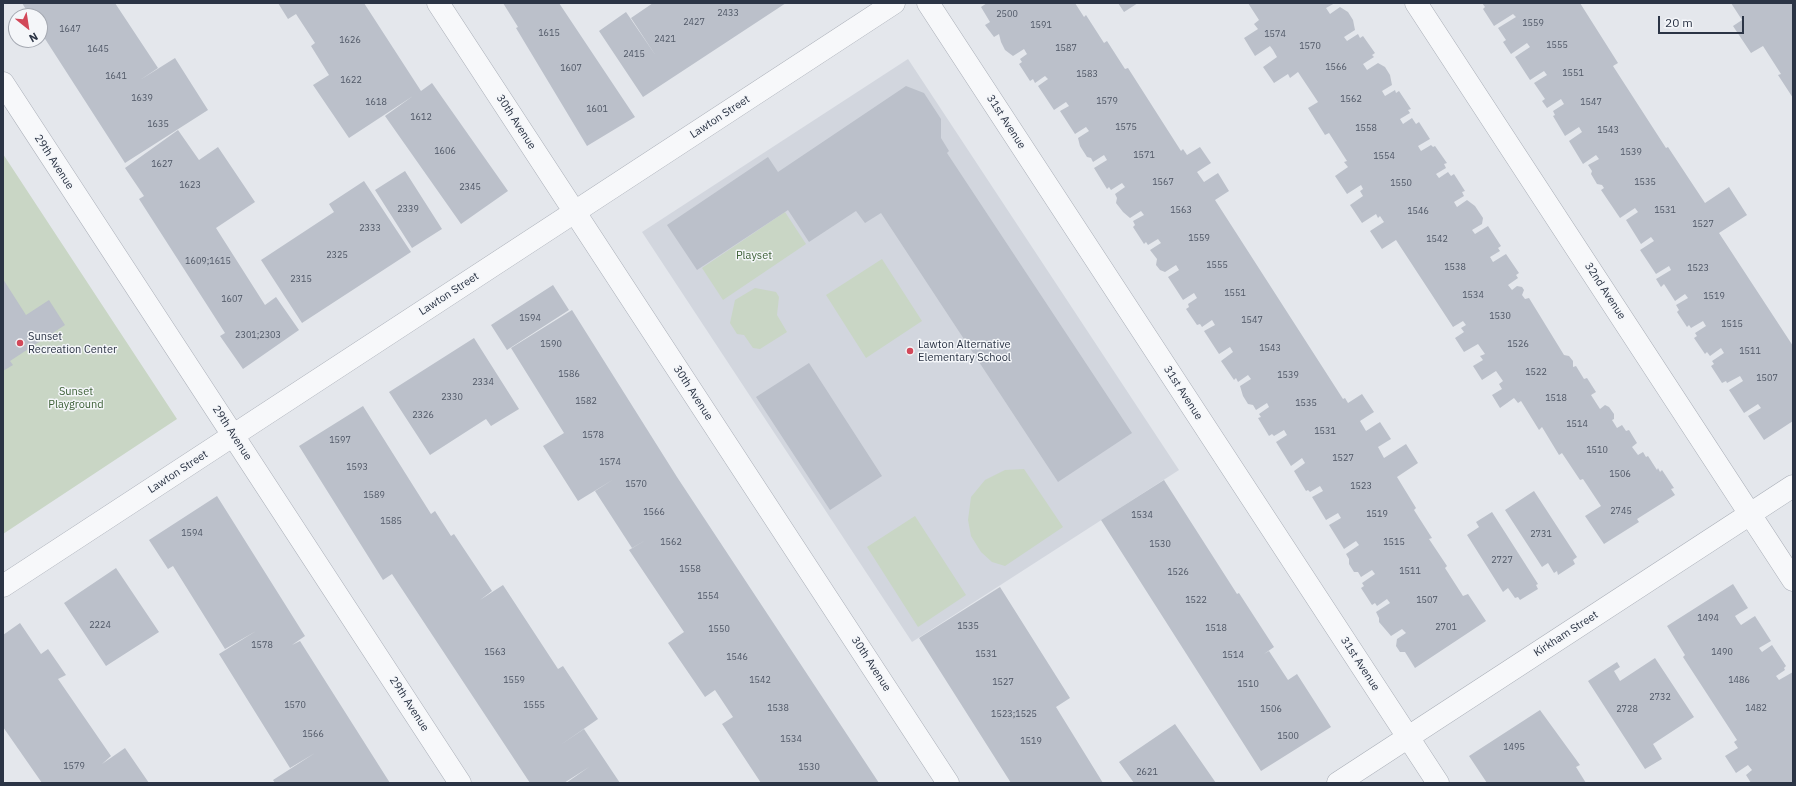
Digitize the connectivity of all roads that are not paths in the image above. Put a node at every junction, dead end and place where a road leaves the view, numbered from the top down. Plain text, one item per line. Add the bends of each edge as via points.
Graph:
1 (438, 3) edge
2 (894, 3) edge
3 (928, 3) edge
4 (1416, 3) edge
5 (3, 84) edge
6 (575, 212) junction
7 (233, 435) junction
8 (1793, 486) edge
9 (1750, 514) junction
10 (1793, 580) edge
11 (3, 586) edge
12 (1408, 737) junction
13 (460, 783) edge
14 (948, 783) edge
15 (1338, 783) edge
16 (1438, 783) edge

1 - 6 street, 30th Avenue
2 - 6 street, Lawton Street
3 - 12 street, 31st Avenue
4 - 9 street, 32nd Avenue
5 - 7 street, 29th Avenue
6 - 7 street, Lawton Street
6 - 14 street, 30th Avenue
7 - 11 street, Lawton Street
7 - 13 street, 29th Avenue
8 - 9 street, Kirkham Street
9 - 10 street, 32nd Avenue
9 - 12 street, Kirkham Street
12 - 15 street, Kirkham Street
12 - 16 street, 31st Avenue

